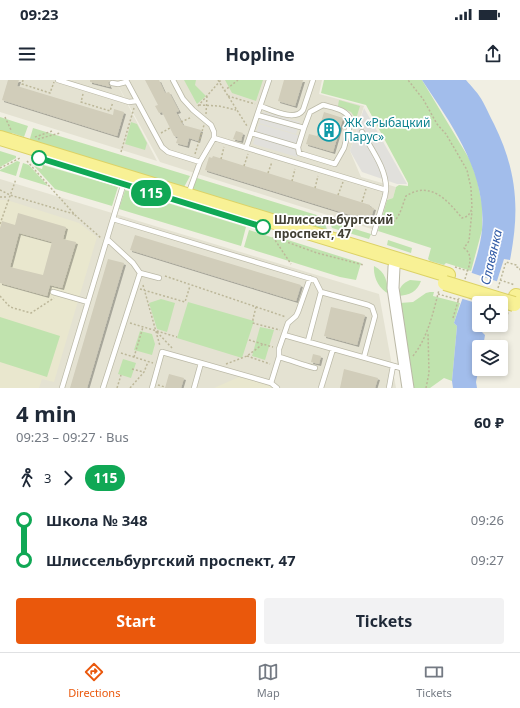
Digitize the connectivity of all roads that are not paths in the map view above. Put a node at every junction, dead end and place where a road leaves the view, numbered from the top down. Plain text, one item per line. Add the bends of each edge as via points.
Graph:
1 (58, 80) edge
2 (173, 80) edge
3 (269, 80) edge
4 (313, 80) edge
5 (126, 81) edge
6 (112, 83) dead end
7 (137, 101) junction
8 (260, 106) junction
9 (257, 115) junction
10 (304, 128) junction
11 (362, 132) dead end
12 (251, 133) junction
13 (214, 138) junction
14 (3, 139) edge
15 (298, 147) junction
16 (248, 149) junction
17 (200, 162) junction
18 (335, 164) junction
19 (330, 174) junction
20 (124, 180) junction
21 (386, 190) junction
22 (186, 199) junction
23 (113, 219) junction
24 (374, 233) dead end
25 (106, 240) junction
26 (396, 263) junction
27 (140, 273) junction
28 (159, 278) road end
29 (310, 278) junction
30 (52, 292) dead end
31 (321, 292) junction
32 (516, 300) edge
33 (88, 302) junction
34 (284, 333) junction
35 (308, 341) junction
36 (333, 349) junction
37 (279, 357) junction
38 (364, 357) junction
39 (201, 363) junction
40 (393, 366) junction
41 (315, 368) dead end
42 (405, 368) junction
43 (271, 386) edge
44 (62, 388) edge
45 (103, 388) edge
46 (152, 388) edge
47 (194, 388) edge
48 (277, 388) edge
49 (321, 388) edge
50 (389, 388) edge
51 (408, 388) edge

1 - 7 lane via 129,102
2 - 13 lane via 183,99 211,125
3 - 8 lane
4 - 8 lane via 303,110 297,116
5 - 6 lane
5 - 7 lane
7 - 17 lane via 165,150
8 - 9 lane
9 - 10 lane
9 - 12 lane
10 - 15 lane
10 - 18 lane via 310,112 323,106 347,113 351,125 344,148
11 - 21 lane via 384,173
12 - 15 lane
12 - 16 lane
13 - 16 lane
13 - 17 lane
14 - 20 main road
15 - 18 lane via 299,153
16 - 19 lane
17 - 22 lane
18 - 19 lane
19 - 21 lane
20 - 22 main road
20 - 23 lane
21 - 24 lane
22 - 26 main road
23 - 25 lane
23 - 29 lane
25 - 27 lane via 133,263
25 - 33 lane
26 - 32 main road, bridge
26 - 42 street via 393,288
27 - 28 lane
27 - 45 lane
29 - 31 lane via 315,280
29 - 34 lane via 298,312 290,320
30 - 33 lane
31 - 35 lane
31 - 38 lane via 372,308 375,316
33 - 44 lane
34 - 35 lane
34 - 37 lane
35 - 36 lane
36 - 38 lane
36 - 49 lane
37 - 41 lane
37 - 43 lane
38 - 40 lane
39 - 43 lane
39 - 46 lane via 162,352
39 - 47 lane
40 - 42 lane
40 - 50 lane
42 - 51 street
43 - 48 lane

